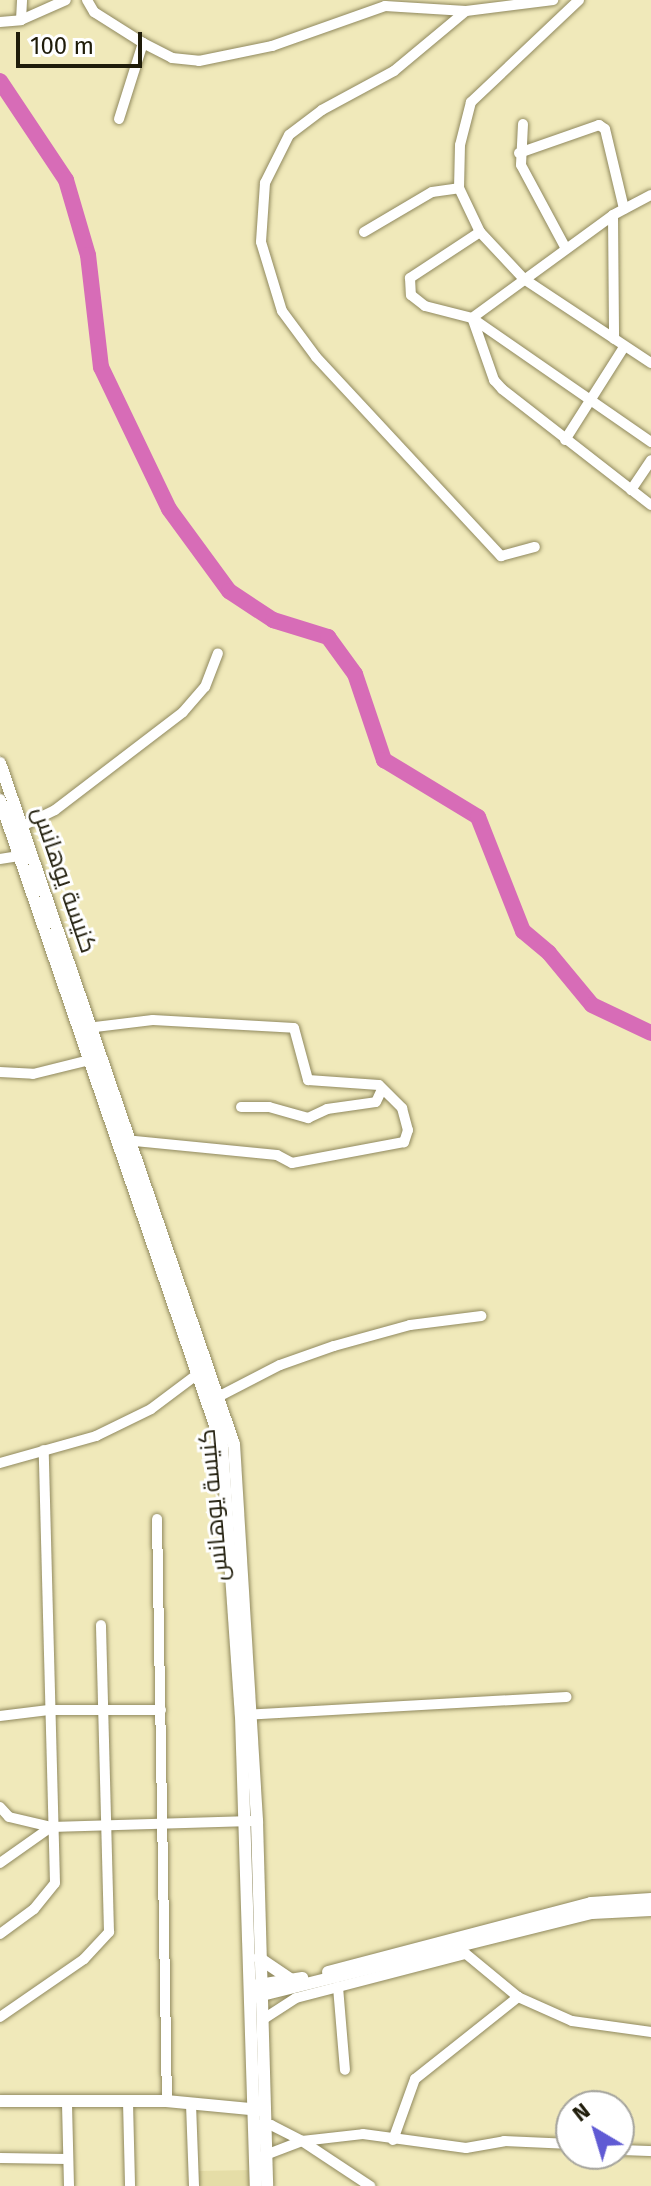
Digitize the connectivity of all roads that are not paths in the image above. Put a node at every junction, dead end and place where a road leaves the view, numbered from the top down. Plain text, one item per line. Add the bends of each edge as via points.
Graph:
1 (22, 0) edge
2 (66, 0) edge
3 (87, 0) edge
4 (553, 0) edge
5 (579, 0) edge
6 (466, 11) junction
7 (21, 20) junction
8 (0, 22) edge
9 (143, 43) junction
10 (119, 119) dead end
11 (523, 124) dead end
12 (519, 153) junction
13 (459, 188) junction
14 (651, 195) edge
15 (624, 209) junction
16 (613, 215) junction
17 (364, 232) dead end
18 (480, 232) junction
19 (566, 249) junction
20 (524, 279) junction
21 (472, 318) junction
22 (614, 339) junction
23 (624, 347) junction
24 (651, 363) edge
25 (590, 400) junction
26 (565, 440) junction
27 (651, 442) edge
28 (651, 460) edge
29 (631, 490) junction
30 (651, 505) edge
31 (535, 547) dead end
32 (218, 653) dead end
33 (0, 763) edge
34 (0, 800) edge
35 (16, 829) junction
36 (24, 855) junction
37 (0, 859) edge
38 (86, 1028) junction
39 (97, 1058) junction
40 (0, 1072) edge
41 (382, 1089) junction
42 (241, 1107) dead end
43 (125, 1140) junction
44 (481, 1316) dead end
45 (205, 1368) junction
46 (215, 1398) junction
47 (44, 1450) junction
48 (0, 1463) edge
49 (157, 1519) dead end
50 (101, 1625) dead end
51 (566, 1697) dead end
52 (49, 1710) junction
53 (161, 1710) junction
54 (103, 1711) junction
55 (246, 1715) junction
56 (0, 1716) edge
57 (0, 1807) edge
58 (251, 1821) junction
59 (162, 1823) junction
60 (105, 1826) junction
61 (51, 1827) junction
62 (0, 1863) edge
63 (651, 1899) edge
64 (651, 1910) edge
65 (0, 1934) edge
66 (458, 1948) junction
67 (259, 1958) junction
68 (293, 1980) junction
69 (338, 1987) junction
70 (256, 1991) junction
71 (518, 1997) junction
72 (0, 2017) edge
73 (262, 2020) junction
74 (651, 2032) edge
75 (345, 2070) dead end
76 (0, 2101) edge
77 (167, 2101) junction
78 (128, 2102) junction
79 (67, 2104) junction
80 (191, 2104) junction
81 (257, 2110) junction
82 (258, 2125) junction
83 (393, 2140) junction
84 (302, 2141) junction
85 (555, 2143) edge
86 (260, 2157) junction
87 (0, 2158) edge
88 (68, 2159) junction
89 (69, 2186) edge
90 (130, 2186) edge
91 (194, 2186) edge
92 (256, 2186) edge
93 (267, 2186) edge
94 (370, 2186) edge

1 - 7 street
2 - 7 street
3 - 9 street via 94,12
4 - 6 street
5 - 13 street via 471,102 460,145
6 - 9 street via 385,6 272,46 199,61 172,58
6 - 31 street via 394,71 322,110 289,135 265,183 261,242 282,311 316,357 501,556
7 - 8 street
9 - 10 street
11 - 12 street
12 - 15 street via 599,125 605,129
12 - 19 street
13 - 17 street via 432,192
13 - 18 street
14 - 15 street
15 - 16 street
16 - 19 street
16 - 22 street
18 - 20 street
18 - 21 street via 407,283 411,295 425,306
19 - 20 street
20 - 21 street
20 - 22 street
21 - 25 street
21 - 26 street via 494,380
22 - 23 street
23 - 24 street
23 - 25 street
25 - 26 street
25 - 27 street
26 - 29 street
28 - 29 street
29 - 30 street
32 - 35 street via 205,687 190,705 55,810
33 - 35 street, كنيسة يوهانس
34 - 35 street
35 - 36 street
36 - 37 street
36 - 38 street
38 - 39 street
38 - 41 street via 153,1020 294,1028 308,1080 373,1082
39 - 40 street via 33,1074
39 - 43 street
41 - 42 street via 376,1102 327,1109 308,1118 269,1107
41 - 43 street via 407,1118 404,1142 292,1163 277,1155
43 - 45 street
44 - 46 street via 410,1325 334,1346 280,1365
45 - 46 street
45 - 47 street via 151,1409 96,1436
46 - 55 street
47 - 48 street
47 - 52 street
49 - 53 street
50 - 54 street
51 - 55 street
52 - 54 street
52 - 56 street
52 - 61 street
53 - 54 street
53 - 59 street
54 - 60 street
55 - 58 street
57 - 61 street via 9,1817
58 - 59 street
58 - 67 street
58 - 70 street
59 - 60 street
59 - 77 street
60 - 61 street
60 - 72 street via 109,1932 84,1959
61 - 62 street
61 - 65 street via 55,1883 34,1909
63 - 66 street via 591,1903
64 - 66 street via 606,1911
66 - 68 street
66 - 69 street
66 - 70 street
66 - 71 street
67 - 68 street
67 - 70 street
68 - 70 street
69 - 73 street via 296,1998
69 - 75 street
70 - 73 street
70 - 81 street
71 - 74 street via 572,2021
71 - 83 street via 415,2079
73 - 81 street
76 - 79 street
77 - 78 street
77 - 80 street
78 - 79 street
78 - 90 street
79 - 88 street
80 - 81 street
80 - 91 street
81 - 82 street
82 - 84 street
82 - 86 street
83 - 84 street via 363,2134
83 - 85 street via 466,2148 504,2141
84 - 86 street
84 - 94 street
86 - 92 street
86 - 93 street
87 - 88 street
88 - 89 street

